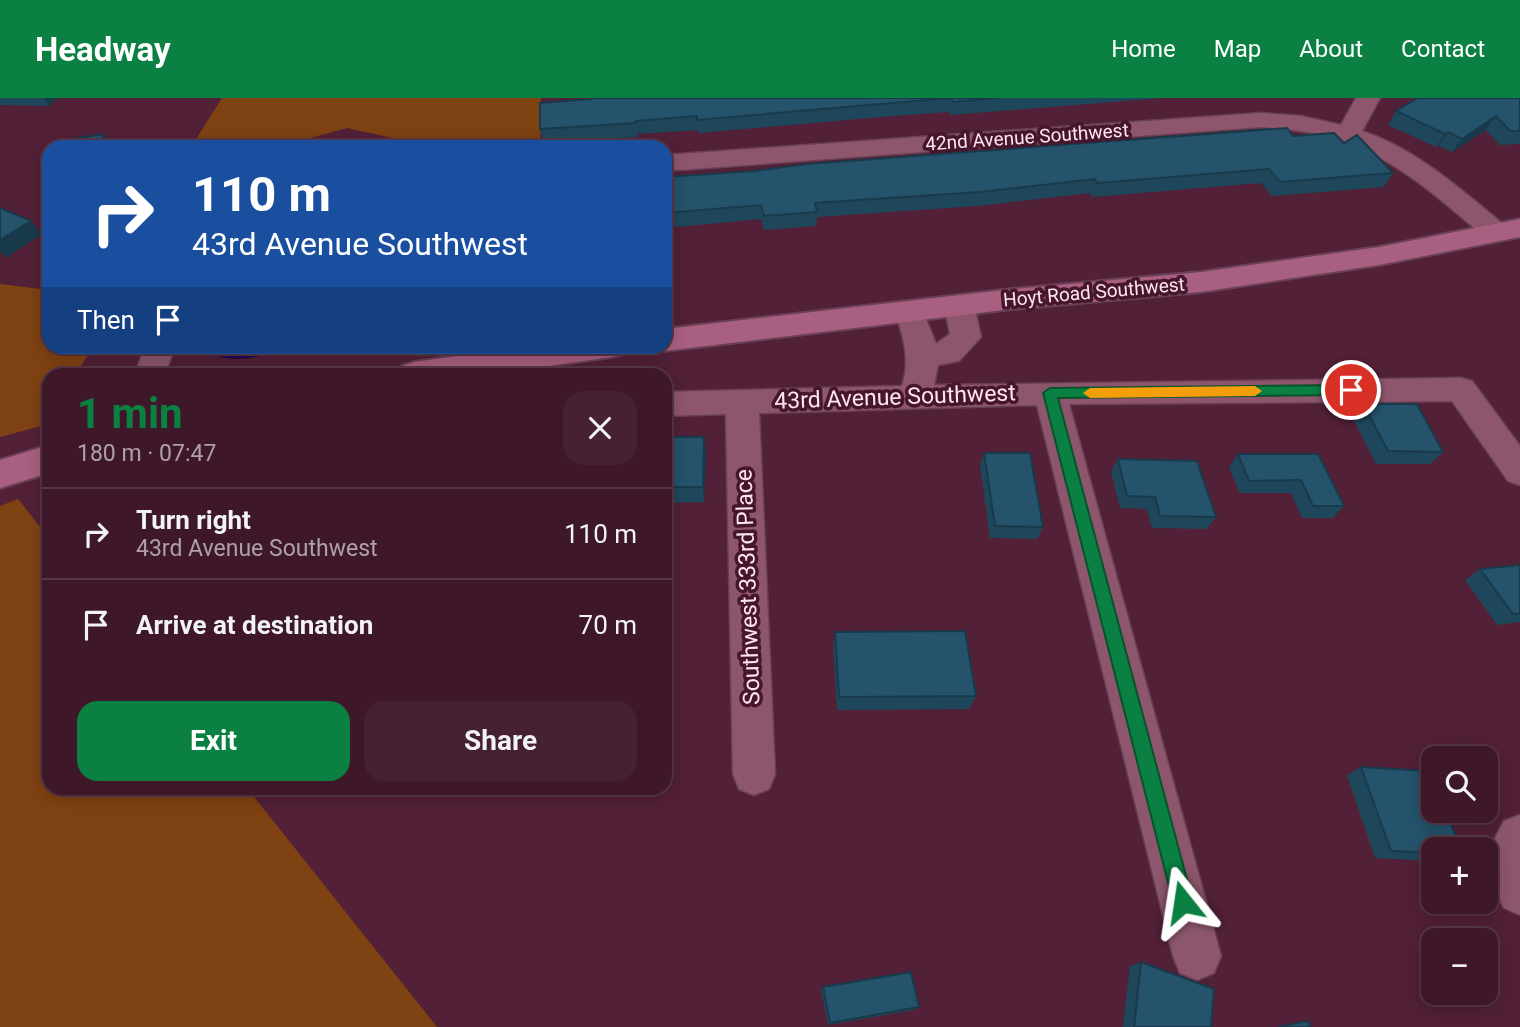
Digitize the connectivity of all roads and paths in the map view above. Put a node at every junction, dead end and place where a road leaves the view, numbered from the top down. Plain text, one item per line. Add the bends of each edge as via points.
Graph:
1 (1368, 98) edge
2 (1349, 133) junction
3 (672, 162) edge
4 (1508, 230) edge
5 (959, 305) junction
6 (910, 311) junction
7 (672, 339) edge
8 (963, 339) junction
9 (555, 354) edge
10 (924, 356) junction
11 (456, 368) edge
12 (1050, 393) junction
13 (958, 395) junction
14 (913, 396) junction
15 (742, 401) junction
16 (672, 404) edge
17 (42, 461) edge
18 (1520, 471) edge
19 (0, 474) edge
20 (754, 774) dead end
21 (1520, 837) edge
22 (1520, 892) edge
23 (1197, 956) dead end

1 - 2 street
2 - 3 street, 42nd Avenue Southwest via 1322,125 1261,120
2 - 4 street, 42nd Avenue Southwest via 1414,165
4 - 5 main road, Hoyt Road Southwest via 1379,256 1201,282
5 - 6 main road, Hoyt Road Southwest
5 - 8 street
6 - 7 main road, Hoyt Road Southwest
6 - 10 street
8 - 10 street via 948,353
8 - 13 street
9 - 11 main road
10 - 14 street via 923,376
12 - 13 street, 43rd Avenue Southwest
12 - 18 street, 43rd Avenue Southwest via 1461,389
12 - 23 street
13 - 14 street, 43rd Avenue Southwest
14 - 15 street, 43rd Avenue Southwest
15 - 16 street, 43rd Avenue Southwest
15 - 20 street, Southwest 333rd Place
17 - 19 main road
21 - 22 street via 1506,863

